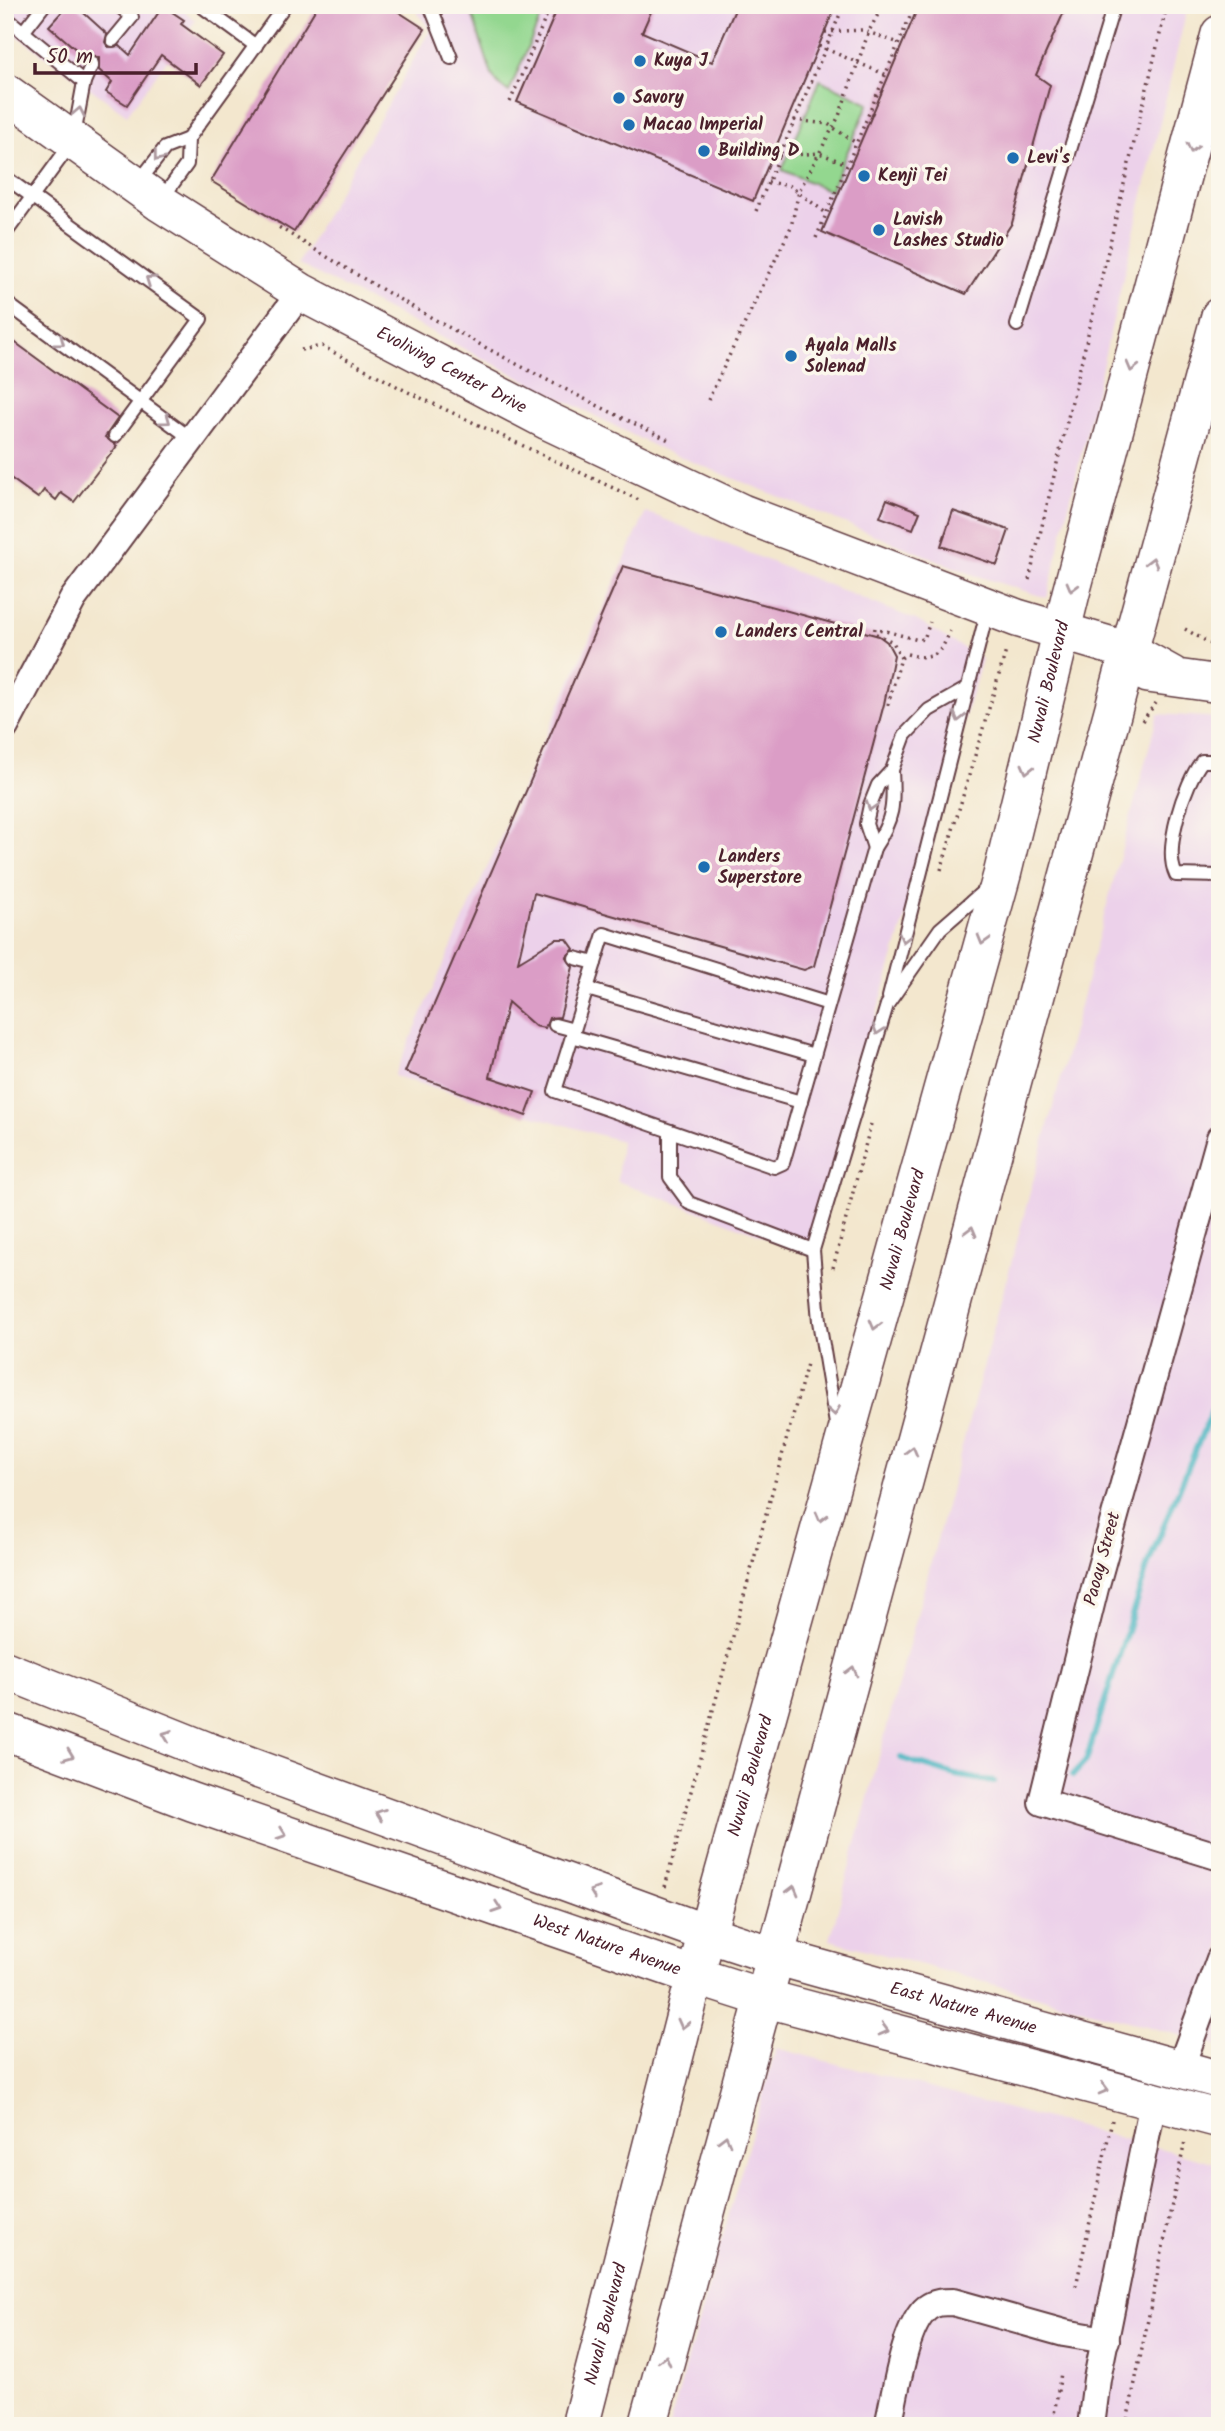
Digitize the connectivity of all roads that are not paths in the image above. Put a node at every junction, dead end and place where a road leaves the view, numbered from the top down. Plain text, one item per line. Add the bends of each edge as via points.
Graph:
1 (44, 5) edge
2 (118, 5) edge
3 (200, 5) edge
4 (285, 5) edge
5 (430, 5) edge
6 (1114, 5) edge
7 (5, 17) edge
8 (23, 32) junction
9 (1220, 34) edge
10 (113, 40) dead end
11 (256, 46) junction
12 (452, 58) dead end
13 (92, 64) dead end
14 (85, 82) junction
15 (5, 92) edge
16 (188, 139) junction
17 (73, 141) junction
18 (5, 177) edge
19 (148, 194) junction
20 (33, 197) junction
21 (5, 234) edge
22 (301, 292) junction
23 (5, 302) edge
24 (1220, 316) edge
25 (1017, 325) dead end
26 (139, 400) junction
27 (115, 436) dead end
28 (194, 440) junction
29 (932, 585) junction
30 (967, 629) junction
31 (1059, 643) junction
32 (1126, 663) junction
33 (1220, 684) edge
34 (966, 689) junction
35 (5, 727) edge
36 (1220, 761) edge
37 (892, 770) junction
38 (874, 848) junction
39 (1002, 875) junction
40 (1220, 876) edge
41 (576, 958) dead end
42 (594, 963) junction
43 (587, 989) junction
44 (829, 1004) junction
45 (887, 1005) junction
46 (555, 1024) dead end
47 (573, 1033) junction
48 (814, 1055) junction
49 (801, 1102) junction
50 (670, 1131) junction
51 (1220, 1138) edge
52 (813, 1250) junction
53 (841, 1452) junction
54 (5, 1670) edge
55 (5, 1731) edge
56 (1220, 1857) edge
57 (708, 1934) junction
58 (775, 1956) junction
59 (1220, 1959) edge
60 (695, 1976) junction
61 (764, 1997) junction
62 (1180, 2068) junction
63 (1220, 2080) edge
64 (1153, 2102) junction
65 (1208, 2132) edge
66 (1106, 2340) junction
67 (580, 2426) edge
68 (648, 2426) edge
69 (887, 2426) edge
70 (1091, 2426) edge

1 - 8 lane
2 - 10 lane via 132,17
3 - 11 lane
4 - 11 lane
5 - 12 lane
6 - 25 lane
7 - 8 lane
8 - 14 lane
9 -> 31 main road, Nuvali Boulevard
11 - 16 lane
13 - 14 lane
17 -> 14 lane
15 - 17 main road, Evoliving Center Drive
16 - 19 lane via 187,164
16 -> 19 lane via 164,148
17 - 19 main road, Evoliving Center Drive
17 - 20 lane
18 - 20 lane
19 - 22 main road, Evoliving Center Drive
20 - 21 lane
26 -> 20 lane via 200,323 200,316
22 - 28 street
22 - 29 main road, Evoliving Center Drive via 703,497
23 -> 26 lane
32 -> 24 main road
26 - 27 lane
26 -> 28 lane
28 - 35 street via 73,599
29 - 30 main road, Evoliving Center Drive via 948,611
29 - 31 main road, Evoliving Center Drive
30 - 31 main road, Evoliving Center Drive
30 - 34 lane
31 - 32 main road, Evoliving Center Drive
31 -> 39 main road, Nuvali Boulevard
32 - 33 main road, Evoliving Center Drive
58 -> 32 main road
34 - 37 lane via 929,710 905,735
34 -> 45 lane
36 - 40 lane via 1202,761 1192,775 1170,863 1176,875
37 - 38 lane via 895,804
37 -> 38 lane via 878,785 866,824
38 - 44 lane
39 - 45 lane via 940,929
39 -> 53 main road, Nuvali Boulevard
41 - 42 lane
42 - 43 lane
42 - 44 lane via 604,934
43 - 47 lane
43 - 48 lane
44 - 48 lane
45 -> 52 lane
46 - 47 lane
47 - 49 lane
47 - 50 lane via 555,1091
48 - 49 lane
49 - 50 lane via 783,1163 774,1167
50 - 52 lane via 670,1177 690,1203
51 - 56 street, Paoay Street via 1092,1601 1042,1802
52 -> 53 lane via 819,1321
53 -> 57 main road, Nuvali Boulevard
57 -> 54 main road via 205,1750
55 -> 60 main road, West Nature Avenue via 192,1802
57 - 58 main road, East Nature Avenue
57 - 60 main road, Nuvali Boulevard
58 - 61 main road
58 - 62 main road, East Nature Avenue
59 - 62 street
60 - 61 main road, West Nature Avenue
60 -> 67 main road, Nuvali Boulevard
61 -> 64 main road, West Nature Avenue
68 -> 61 main road
62 - 63 main road, East Nature Avenue
64 - 65 main road, West Nature Avenue
64 - 66 street
66 - 69 street via 953,2302 935,2303 924,2310 911,2331
66 - 70 street

